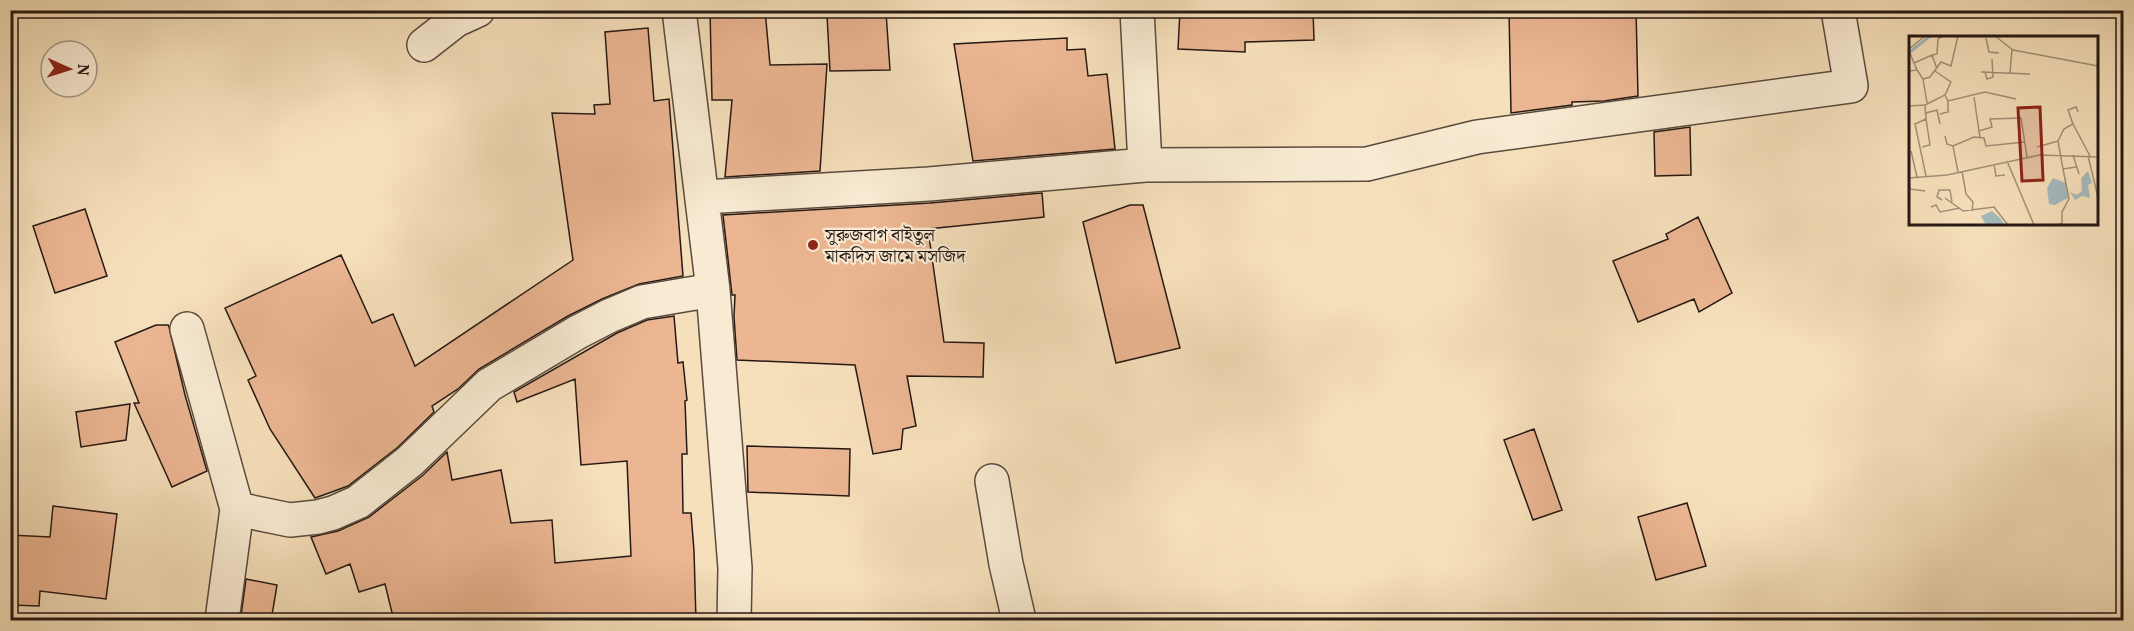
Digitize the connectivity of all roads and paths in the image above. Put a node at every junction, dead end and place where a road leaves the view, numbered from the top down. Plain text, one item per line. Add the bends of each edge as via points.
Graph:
1 (478, 10) edge
2 (679, 10) edge
3 (1137, 10) edge
4 (1838, 10) edge
5 (424, 45) dead end
6 (1145, 165) junction
7 (703, 197) junction
8 (713, 290) junction
9 (188, 329) dead end
10 (992, 481) dead end
11 (237, 509) junction
12 (222, 621) edge
13 (734, 621) edge
14 (1019, 621) edge

1 - 5 street via 456,20
2 - 7 street
3 - 6 street
4 - 6 street via 1851,86 1478,137 1367,164
6 - 7 street via 928,184
7 - 8 street
8 - 11 street via 642,302 578,332 489,385 410,461 357,502 318,518 290,520
8 - 13 street via 735,567
9 - 11 street
10 - 14 street
11 - 12 street

